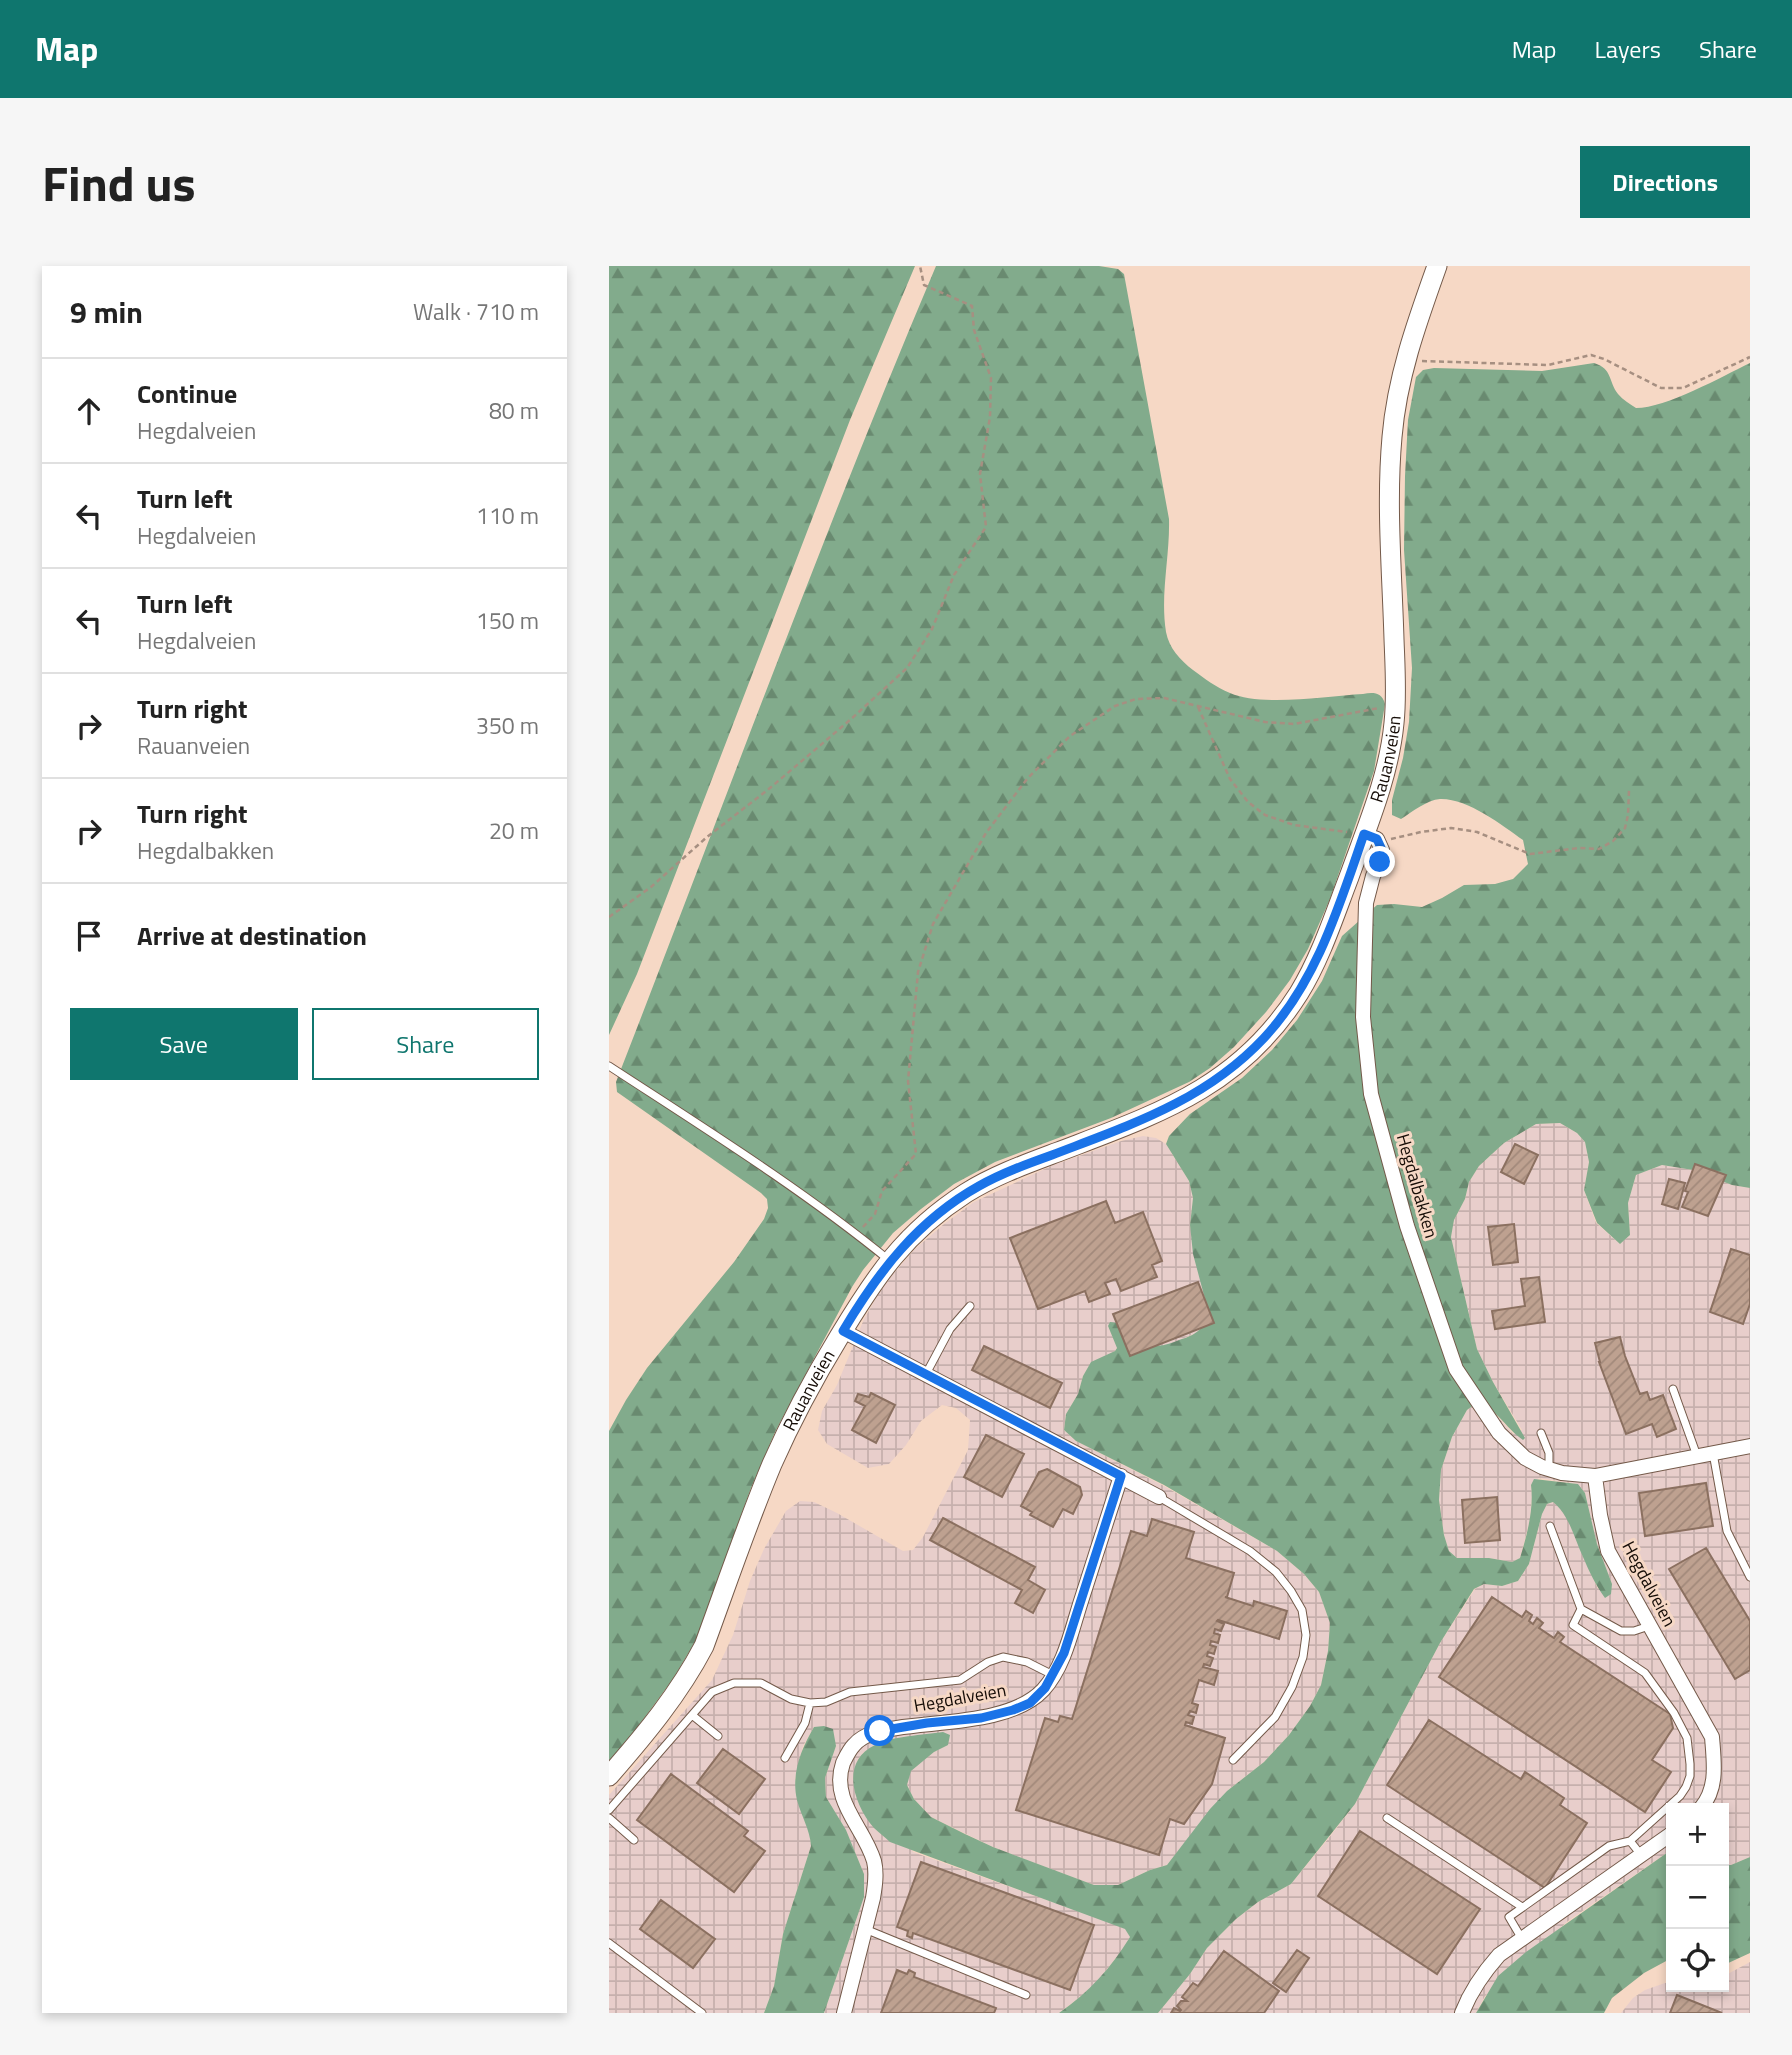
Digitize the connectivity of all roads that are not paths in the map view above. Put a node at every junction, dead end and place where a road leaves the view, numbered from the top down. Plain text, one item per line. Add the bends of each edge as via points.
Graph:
1 (1437, 266) edge
2 (1371, 837) junction
3 (609, 1066) edge
4 (890, 1261) junction
5 (970, 1306) dead end
6 (843, 1331) junction
7 (926, 1375) junction
8 (1673, 1389) dead end
9 (1541, 1433) dead end
10 (1750, 1446) edge
11 (1713, 1453) junction
12 (1697, 1457) junction
13 (1549, 1469) junction
14 (1121, 1476) junction
15 (1595, 1476) junction
16 (1159, 1497) joint
17 (1550, 1526) dead end
18 (1750, 1577) edge
19 (1581, 1609) junction
20 (1649, 1626) junction
21 (1053, 1675) junction
22 (810, 1703) junction
23 (692, 1715) junction
24 (718, 1736) dead end
25 (785, 1758) dead end
26 (1233, 1760) dead end
27 (609, 1776) edge
28 (1705, 1803) edge
29 (609, 1810) edge
30 (609, 1818) edge
31 (1387, 1818) dead end
32 (1666, 1838) edge
33 (634, 1840) dead end
34 (1630, 1841) junction
35 (1642, 1856) junction
36 (1522, 1908) junction
37 (865, 1929) junction
38 (1522, 1939) junction
39 (609, 1943) edge
40 (1025, 1994) dead end
41 (702, 2012) edge
42 (844, 2013) edge
43 (1462, 2013) edge

1 - 2 main road, Rauanveien via 1405,360 1392,440 1395,720
2 - 4 main road, Rauanveien via 1308,976 1286,1012 1251,1052 1175,1105 981,1185 925,1224
2 - 13 street, Hegdalbakken via 1382,850 1366,903 1363,1017 1371,1094 1407,1226 1456,1369 1499,1433 1525,1458
3 - 4 lane via 747,1157
4 - 6 main road, Rauanveien
5 - 7 lane via 950,1329
6 - 7 street
6 - 27 main road, Rauanveien via 774,1460 698,1656 661,1713
7 - 14 street
8 - 12 lane
9 - 13 lane
10 - 11 street
11 - 12 street
11 - 18 lane via 1727,1531
12 - 15 street
13 - 15 street, Hegdalbakken
14 - 16 street
14 - 21 street, Hegdalveien
15 - 20 street, Hegdalveien via 1608,1551
16 - 26 lane via 1250,1551 1276,1572 1302,1610 1306,1635 1292,1686 1275,1717
17 - 19 lane
19 - 20 lane via 1621,1631
19 - 34 lane via 1573,1625 1646,1673 1687,1738 1691,1764 1686,1787
20 - 28 street, Hegdalveien via 1712,1737 1713,1783
21 - 22 lane via 1003,1657 960,1680 851,1692
21 - 37 street, Hegdalveien via 1030,1703 1013,1710 880,1731 855,1743 839,1780 844,1802 874,1862 876,1880
22 - 23 lane via 761,1683 734,1683 712,1692
22 - 25 lane via 805,1723
23 - 24 lane
23 - 29 lane
30 - 33 lane
31 - 36 lane
32 - 35 street
34 - 35 lane
34 - 36 lane via 1609,1846
35 - 38 street
36 - 38 lane via 1509,1917
37 - 40 lane
37 - 42 street, Hegdalveien
38 - 43 street via 1481,1975
39 - 41 lane

